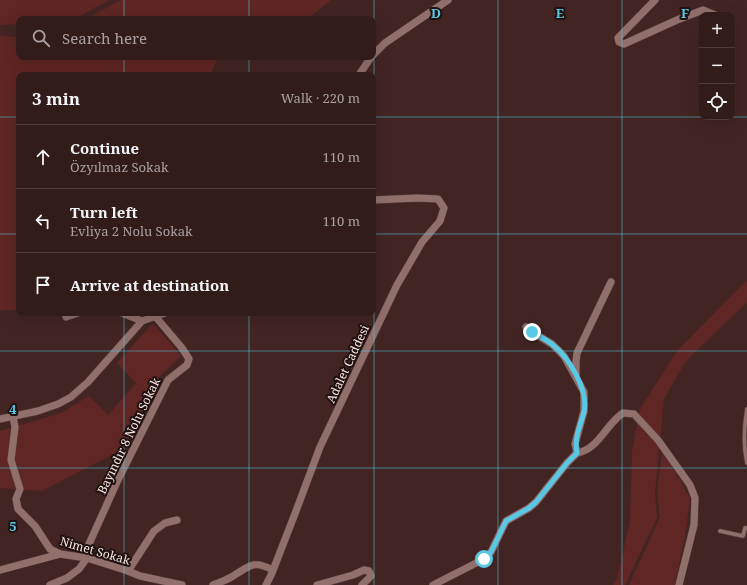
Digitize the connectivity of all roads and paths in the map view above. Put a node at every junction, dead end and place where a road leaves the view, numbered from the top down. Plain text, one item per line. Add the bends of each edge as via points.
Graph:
1 (448, 0) edge
2 (655, 0) edge
3 (708, 12) edge
4 (376, 52) edge
5 (369, 60) edge
6 (360, 72) edge
7 (376, 200) edge
8 (611, 282) dead end
9 (69, 316) edge
10 (130, 316) edge
11 (155, 316) joint
12 (66, 317) dead end
13 (142, 321) junction
14 (526, 327) dead end
15 (576, 377) junction
16 (747, 409) edge
17 (13, 417) junction
18 (0, 419) edge
19 (577, 453) junction
20 (746, 454) edge
21 (747, 463) edge
22 (177, 520) dead end
23 (747, 528) edge
24 (720, 531) dead end
25 (60, 554) junction
26 (87, 558) junction
27 (0, 570) edge
28 (273, 570) junction
29 (128, 571) junction
30 (50, 585) edge
31 (182, 585) edge
32 (213, 585) edge
33 (266, 585) edge
34 (317, 585) edge
35 (362, 585) edge
36 (433, 585) edge
37 (679, 585) edge

1 - 4 street via 385,43
2 - 3 street via 618,38 619,42 624,44 703,10
5 - 6 street
7 - 28 street, Adalet Caddesi via 438,199 444,208 440,221 422,242 397,285 320,447
8 - 15 street via 577,353
9 - 12 street
10 - 13 street
11 - 13 street
11 - 26 street, Bayındır 8 Nolu Sokak via 189,359 187,365 168,380 117,482 89,544
13 - 17 street via 88,382 71,397 38,411
14 - 15 street via 552,344 564,356
15 - 19 street via 584,392 585,402 575,444
16 - 20 lane via 743,429
17 - 18 street
17 - 25 street, Nimet Sokak via 16,427 11,460 20,489 16,499 18,509 35,526 50,549
19 - 36 street via 536,502 506,521 491,552 484,559
19 - 37 street via 585,452 592,447 623,412 634,414 658,440 690,485 695,498 694,524
20 - 21 lane
22 - 29 street via 164,523 154,531
23 - 24 lane via 743,536
25 - 26 street, Nimet Sokak
25 - 27 street
26 - 29 street, Nimet Sokak
26 - 30 street via 79,569 67,578
28 - 32 street via 263,565 246,566
28 - 33 street, Adalet Caddesi
29 - 31 street, Nimet Sokak
34 - 35 street via 364,570 369,571 371,576

